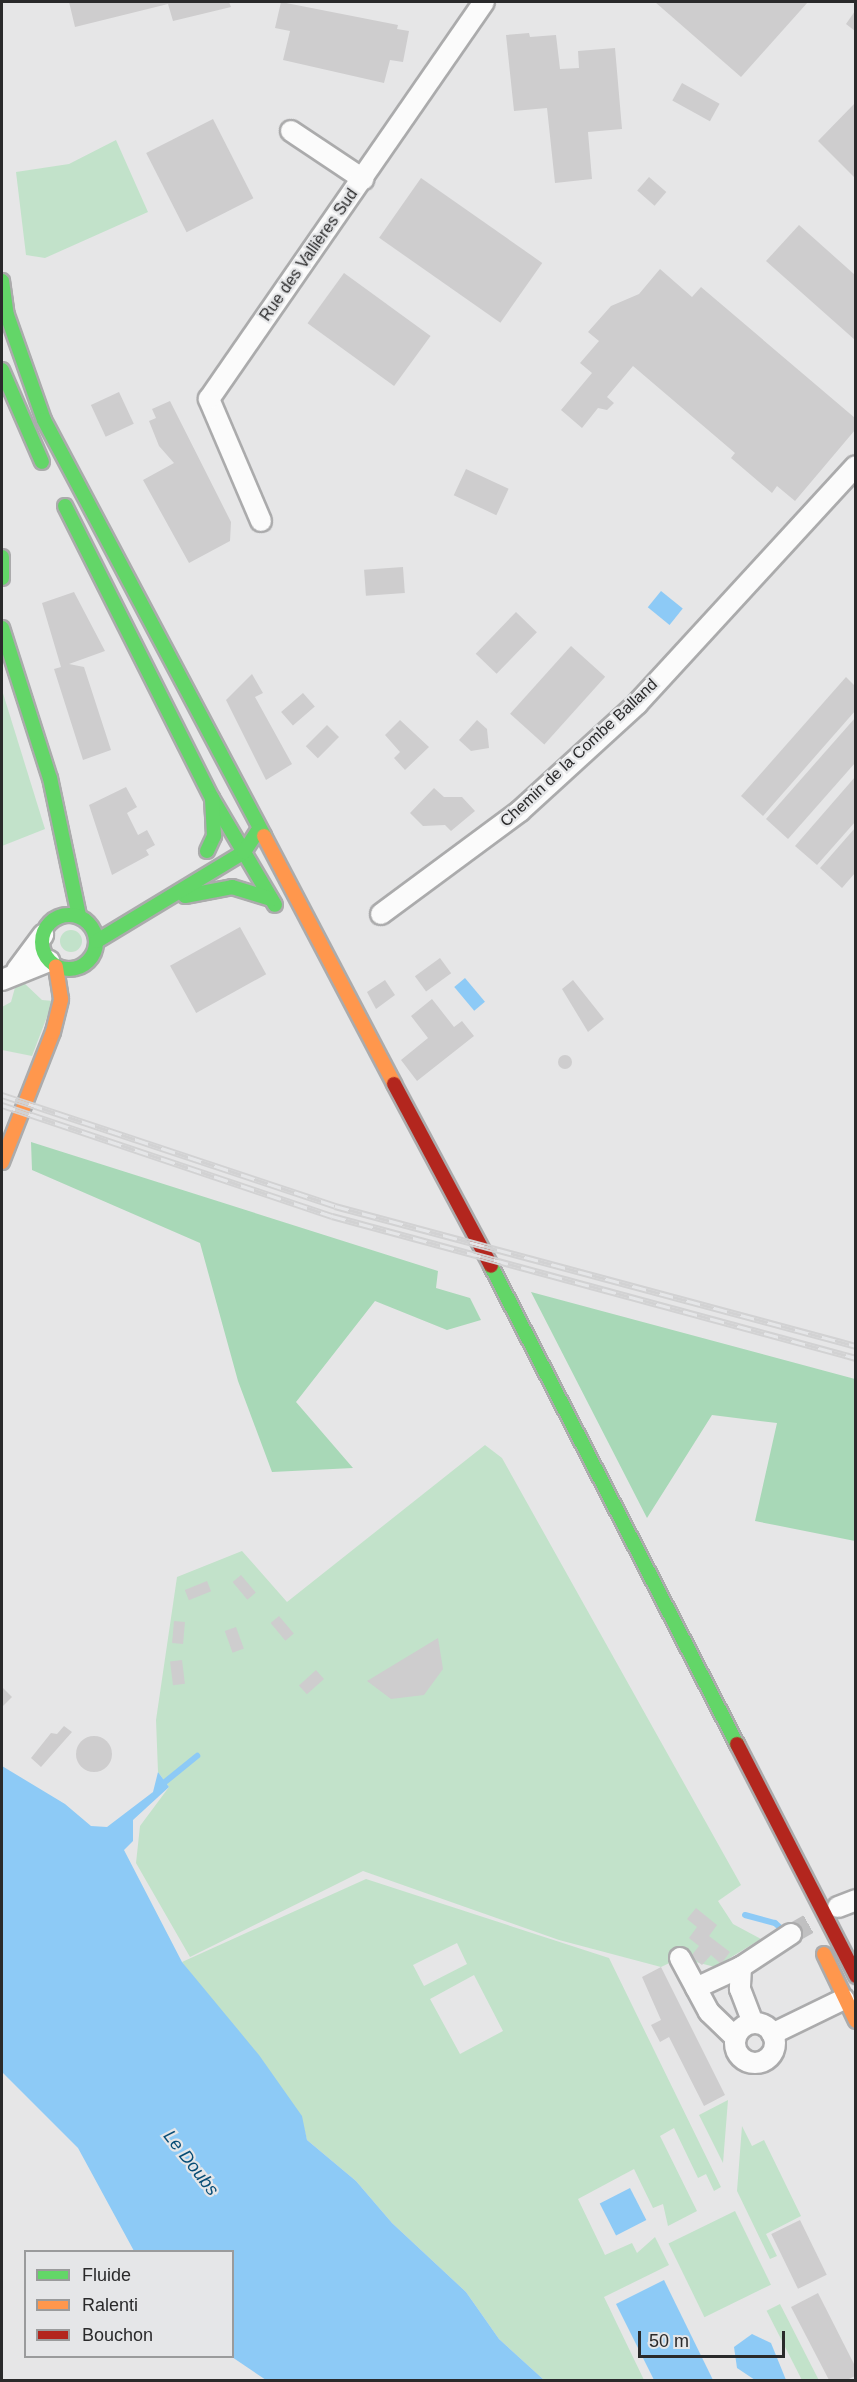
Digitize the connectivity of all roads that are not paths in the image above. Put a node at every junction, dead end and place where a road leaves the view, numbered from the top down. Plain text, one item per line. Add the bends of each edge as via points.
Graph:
1 (484, 2) edge
2 (291, 131) dead end
3 (363, 179) junction
4 (2, 281) edge
5 (2, 370) edge
6 (855, 466) edge
7 (49, 474) dead end
8 (60, 495) dead end
9 (261, 521) dead end
10 (2, 557) edge
11 (2, 578) edge
12 (2, 628) edge
13 (212, 798) junction
14 (258, 830) junction
15 (233, 834) junction
16 (207, 851) junction
17 (244, 852) junction
18 (194, 860) dead end
19 (69, 868) junction
20 (271, 898) junction
21 (163, 900) junction
22 (381, 914) dead end
23 (58, 917) junction
24 (282, 917) dead end
25 (89, 919) junction
26 (43, 935) junction
27 (97, 941) junction
28 (53, 964) junction
29 (75, 969) junction
30 (9, 975) edge
31 (53, 1032) junction
32 (2, 1162) edge
33 (646, 1603) dead end
34 (803, 1907) dead end
35 (792, 1934) tunnel mouth
36 (818, 1939) dead end
37 (680, 1958) dead end
38 (741, 1967) junction
39 (855, 1976) edge
40 (696, 1988) junction
41 (850, 2001) edge
42 (855, 2021) edge
43 (753, 2023) junction
44 (772, 2034) junction
45 (735, 2037) junction

1 - 3 street, Rue des Vallières Sud
2 - 3 street
3 - 9 street, Rue des Vallières Sud via 209,399
4 - 14 main road via 7,315 44,420
5 - 7 main road via 21,423
6 - 22 street, Chemin de la Combe Balland via 637,704 520,811
8 - 13 main road
10 - 11 main road
12 - 19 main road via 50,778
13 - 15 main road
13 - 16 main road via 214,836
14 - 15 main road
14 - 17 main road
14 - 39 main road via 556,1390
15 - 16 main road
15 - 17 main road
16 - 18 main road
17 - 20 main road
17 - 21 main road
19 - 23 main road
19 - 25 main road
20 - 21 main road via 232,887
20 - 24 main road
21 - 27 main road
23 - 25 main road
23 - 26 main road
25 - 27 main road
26 - 28 main road
26 - 30 street
27 - 29 main road via 91,959
28 - 29 main road
28 - 30 street
28 - 31 main road via 61,999
29 - 31 main road via 71,1002
31 - 32 main road
33 - 34 main road
35 - 38 street
36 - 41 main road
37 - 40 street
38 - 40 street
38 - 43 street via 740,1989
40 - 45 street via 709,2012
41 - 42 main road
41 - 44 street
43 - 44 street
43 - 45 street
44 - 45 street via 774,2050 756,2064 741,2059

